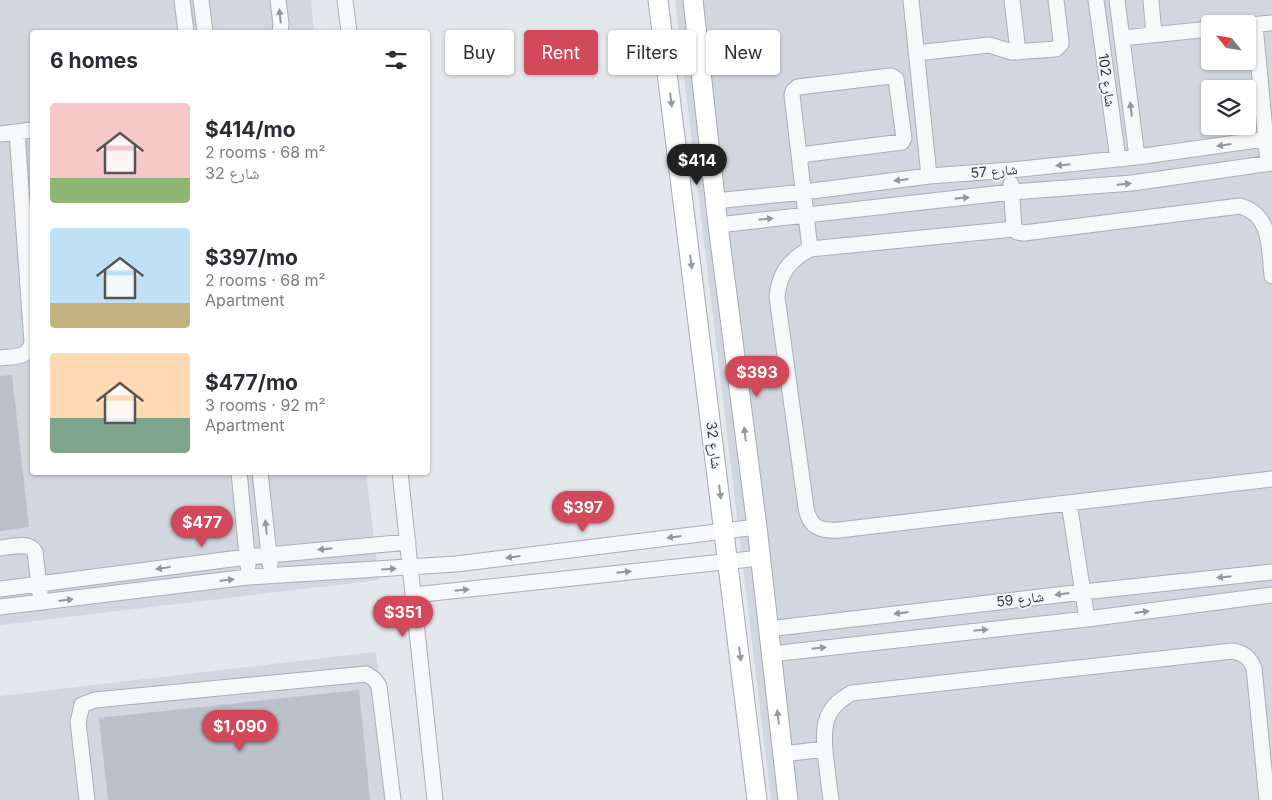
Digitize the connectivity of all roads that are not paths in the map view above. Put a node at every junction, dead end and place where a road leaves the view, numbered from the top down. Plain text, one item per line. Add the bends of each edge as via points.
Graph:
1 (182, 0) edge
2 (201, 0) edge
3 (278, 0) edge
4 (345, 0) edge
5 (658, 0) edge
6 (693, 0) edge
7 (911, 0) edge
8 (1012, 0) edge
9 (1056, 0) edge
10 (1096, 0) edge
11 (1117, 0) edge
12 (1151, 0) edge
13 (1272, 23) edge
14 (1256, 25) edge
15 (186, 30) edge
16 (205, 30) edge
17 (280, 30) edge
18 (349, 30) edge
19 (1201, 30) edge
20 (1154, 35) junction
21 (1122, 38) junction
22 (1018, 52) junction
23 (916, 53) junction
24 (1256, 58) edge
25 (30, 130) edge
26 (16, 132) junction
27 (0, 134) edge
28 (1268, 138) edge
29 (800, 155) junction
30 (1137, 157) junction
31 (1118, 159) junction
32 (1270, 163) edge
33 (1011, 170) junction
34 (929, 176) junction
35 (804, 192) junction
36 (1012, 192) junction
37 (715, 201) junction
38 (684, 205) junction
39 (807, 215) junction
40 (718, 225) junction
41 (686, 228) junction
42 (1014, 229) junction
43 (810, 250) junction
44 (1272, 276) edge
45 (30, 317) edge
46 (30, 351) edge
47 (0, 358) edge
48 (238, 475) edge
49 (260, 475) edge
50 (400, 475) edge
51 (1272, 479) edge
52 (1069, 503) junction
53 (757, 526) junction
54 (724, 530) junction
55 (408, 542) junction
56 (0, 548) edge
57 (269, 555) junction
58 (247, 557) junction
59 (760, 558) junction
60 (728, 561) junction
61 (411, 568) junction
62 (1272, 572) edge
63 (272, 576) junction
64 (248, 578) junction
65 (39, 585) junction
66 (0, 589) edge
67 (1083, 592) junction
68 (414, 595) junction
69 (1272, 595) edge
70 (41, 603) junction
71 (0, 607) edge
72 (1087, 619) junction
73 (768, 629) junction
74 (771, 654) junction
75 (825, 750) junction
76 (782, 754) junction
77 (87, 800) edge
78 (393, 800) edge
79 (435, 800) edge
80 (757, 800) edge
81 (788, 800) edge
82 (831, 800) edge
83 (1267, 800) edge

1 - 15 street
2 - 16 street
17 -> 3 street
4 - 18 street
5 -> 38 main road, شارع 32
6 - 37 main road
7 - 23 street
8 - 22 street
9 - 22 street via 1060,47
10 - 31 street, شارع 102
11 - 21 street, شارع 102
12 - 20 street
13 - 14 street
19 - 20 street
20 - 21 street
30 -> 21 street, شارع 102
22 - 23 street via 989,45
23 - 34 street
24 - 28 street
25 - 26 street
26 - 27 street
26 - 45 street
28 -> 30 street, شارع 57
28 - 32 street
29 - 29 street via 792,95 795,89 894,77 902,142
29 - 35 street
30 - 31 street, شارع 57
31 -> 33 street, شارع 57
36 -> 32 street, شارع 57 via 1132,183
33 - 34 street, شارع 57
33 - 36 street
34 -> 35 street, شارع 57
35 - 37 street, شارع 57
35 - 39 street
39 -> 36 street, شارع 57
36 - 42 street
37 - 38 main road
37 - 40 main road
38 - 41 main road, شارع 32
40 -> 39 street, شارع 57
39 - 43 street
40 - 41 main road
53 -> 40 main road
41 -> 54 main road, شارع 32
42 - 43 street
42 - 44 street via 1024,233 1240,206 1256,213 1265,227
43 - 52 street via 790,263 778,285 777,297 806,508 813,524 820,529 839,530
46 - 47 street via 22,356
48 - 58 street
57 -> 49 street
50 - 55 street
51 - 52 street
52 - 67 street
53 - 54 street
53 - 59 main road
54 - 60 main road, شارع 32
54 -> 61 street
55 -> 57 street
55 - 61 street
56 - 65 street via 27,545 33,548
57 - 58 street
57 - 63 street
58 - 64 street
58 -> 65 street
59 - 60 street
59 - 73 main road
68 -> 60 street
60 -> 80 main road, شارع 32
63 -> 61 street
61 - 68 street
62 -> 67 street, شارع 59
63 - 64 street
70 -> 64 street
65 - 66 street
65 - 70 street
67 - 72 street
67 -> 73 street, شارع 59
68 - 79 street
72 -> 69 street, شارع 59
70 - 71 street
74 -> 72 street, شارع 59
73 - 74 main road
76 -> 74 main road
75 - 76 street
75 - 82 street
75 - 83 street via 824,726 828,715 842,698 852,693 1240,652 1254,668
76 - 81 main road
77 - 78 street via 78,722 82,705 95,700 366,674 378,686

